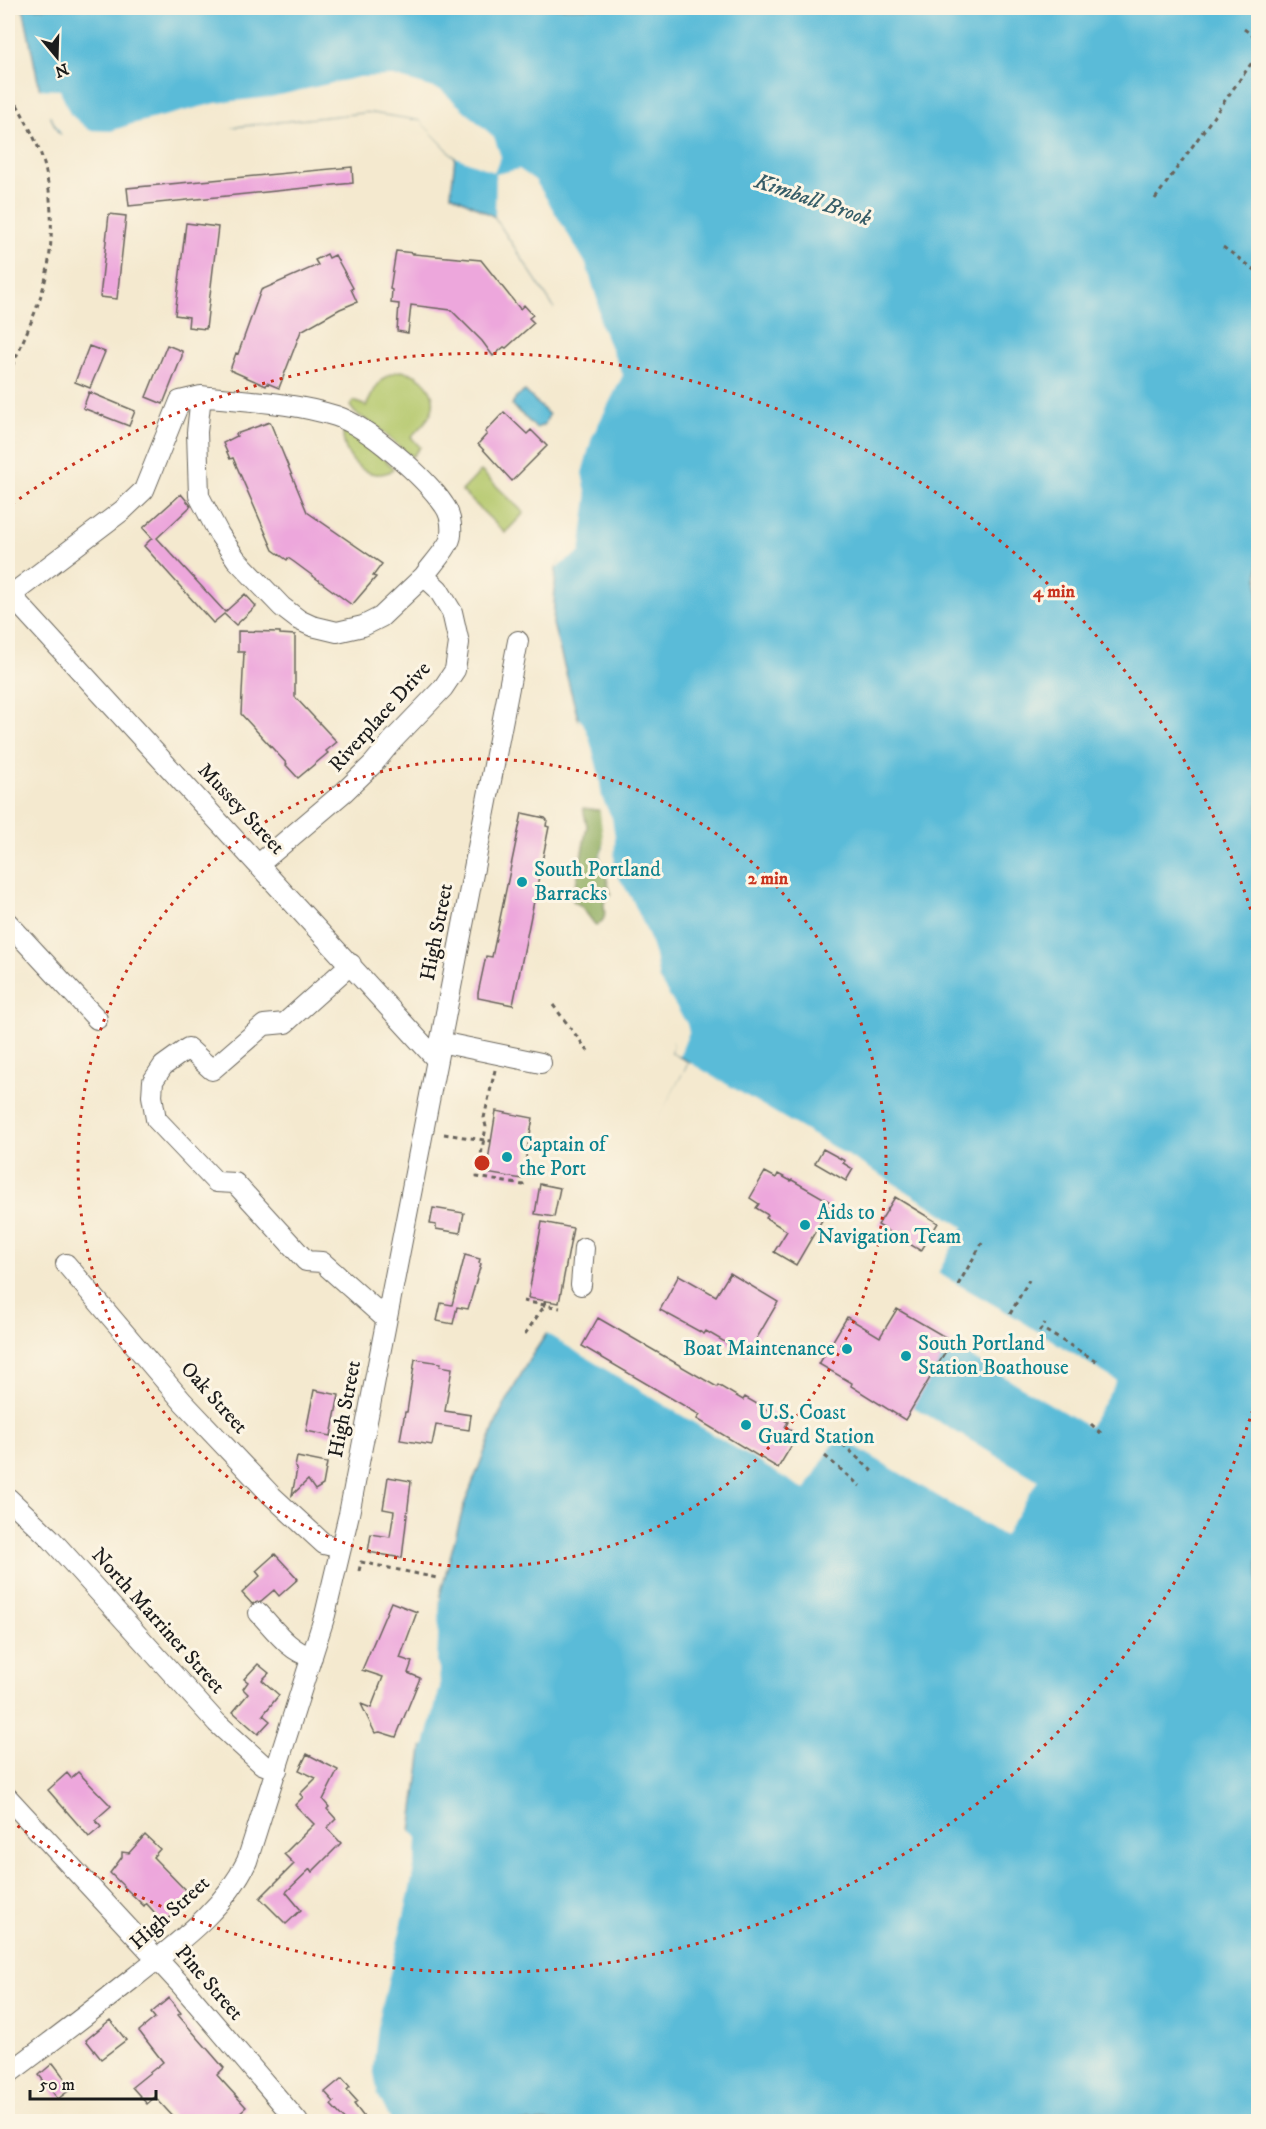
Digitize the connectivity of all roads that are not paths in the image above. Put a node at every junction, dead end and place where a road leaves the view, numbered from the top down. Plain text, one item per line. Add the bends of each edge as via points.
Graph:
1 (201, 396) junction
2 (424, 576) junction
3 (12, 603) edge
4 (518, 641) dead end
5 (259, 864) junction
6 (8, 923) edge
7 (351, 964) junction
8 (97, 1019) dead end
9 (439, 1051) junction
10 (541, 1062) dead end
11 (584, 1248) dead end
12 (66, 1264) dead end
13 (581, 1285) dead end
14 (386, 1319) junction
15 (8, 1498) edge
16 (341, 1548) junction
17 (259, 1613) dead end
18 (312, 1657) junction
19 (277, 1770) junction
20 (8, 1798) edge
21 (156, 1959) junction
22 (8, 2074) edge
23 (298, 2121) edge

1 - 2 street via 308,409 338,417 362,428 385,446 445,506 451,522 451,538
1 - 2 street via 197,432 199,496 236,559 282,607 312,626 337,632 381,617
1 - 3 street via 180,401 144,490
2 - 5 street, Riverplace Drive via 438,589 452,612 459,643 455,670 373,764
3 - 5 street, Mussey Street
4 - 9 street, High Street
5 - 7 street, Mussey Street
6 - 8 street
7 - 9 street, Mussey Street
7 - 14 street via 285,1023 264,1025 212,1070 188,1048 163,1066 153,1081 152,1096 156,1119 216,1182 235,1183 306,1262 322,1262
9 - 10 street
9 - 14 street, High Street
11 - 13 street
12 - 16 street, Oak Street via 183,1402 272,1496 324,1544
14 - 16 street, High Street
15 - 19 street, North Marriner Street via 51,1539 217,1723 262,1764
16 - 18 street, High Street
17 - 18 street via 291,1647
18 - 19 street, High Street
19 - 21 street, High Street via 239,1879 208,1915
20 - 21 street, Pine Street
21 - 22 street, High Street
21 - 23 street, Pine Street

